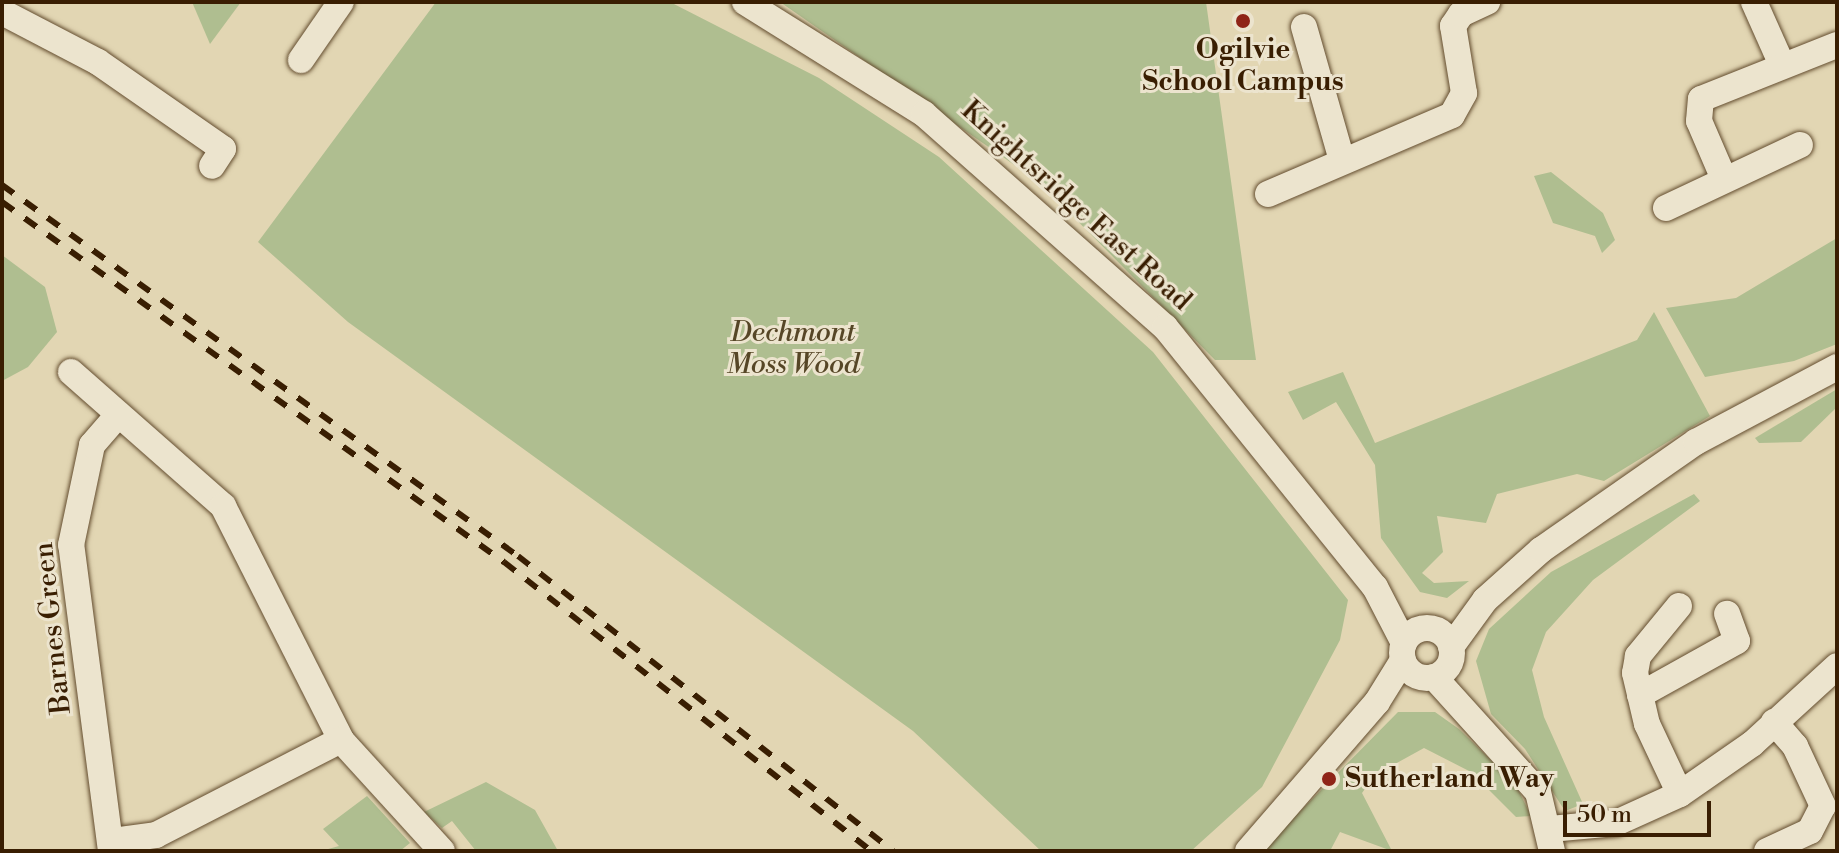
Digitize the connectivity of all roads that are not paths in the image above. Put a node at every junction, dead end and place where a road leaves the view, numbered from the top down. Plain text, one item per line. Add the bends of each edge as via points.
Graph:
1 (341, 2) edge
2 (745, 2) edge
3 (1487, 2) edge
4 (1754, 2) edge
5 (2, 12) edge
6 (1304, 27) dead end
7 (1837, 45) edge
8 (301, 60) dead end
9 (1782, 65) junction
10 (1800, 145) dead end
11 (1342, 160) junction
12 (212, 166) dead end
13 (1724, 179) junction
14 (1268, 194) dead end
15 (1666, 208) dead end
16 (1837, 367) edge
17 (71, 372) dead end
18 (117, 416) junction
19 (1679, 606) dead end
20 (1727, 614) dead end
21 (1427, 653) junction
22 (1837, 666) edge
23 (1640, 695) junction
24 (1774, 722) junction
25 (341, 740) junction
26 (1680, 794) junction
27 (1551, 840) edge
28 (112, 846) edge
29 (442, 851) edge
30 (1248, 851) edge
31 (1767, 851) edge

1 - 8 street
2 - 21 street, Knightsridge East Road via 924,114 1077,242 1233,402
3 - 11 street via 1461,14 1453,26 1464,93 1452,115
4 - 9 street
5 - 12 street via 98,62 223,149
6 - 11 street
7 - 9 street
9 - 13 street via 1696,105
10 - 13 street
11 - 14 street
13 - 15 street
16 - 21 street via 1696,442 1541,550
17 - 18 street
18 - 25 street via 193,473 223,506
18 - 28 street, Barnes Green via 92,445 71,545
19 - 23 street via 1638,656
20 - 23 street via 1737,641
21 - 27 street via 1531,782
21 - 30 street via 1377,702
22 - 24 street
23 - 26 street
24 - 26 street
24 - 31 street via 1795,746 1823,806 1810,831
25 - 28 street, Barnes Green via 156,835
25 - 29 street
26 - 27 street via 1616,823

